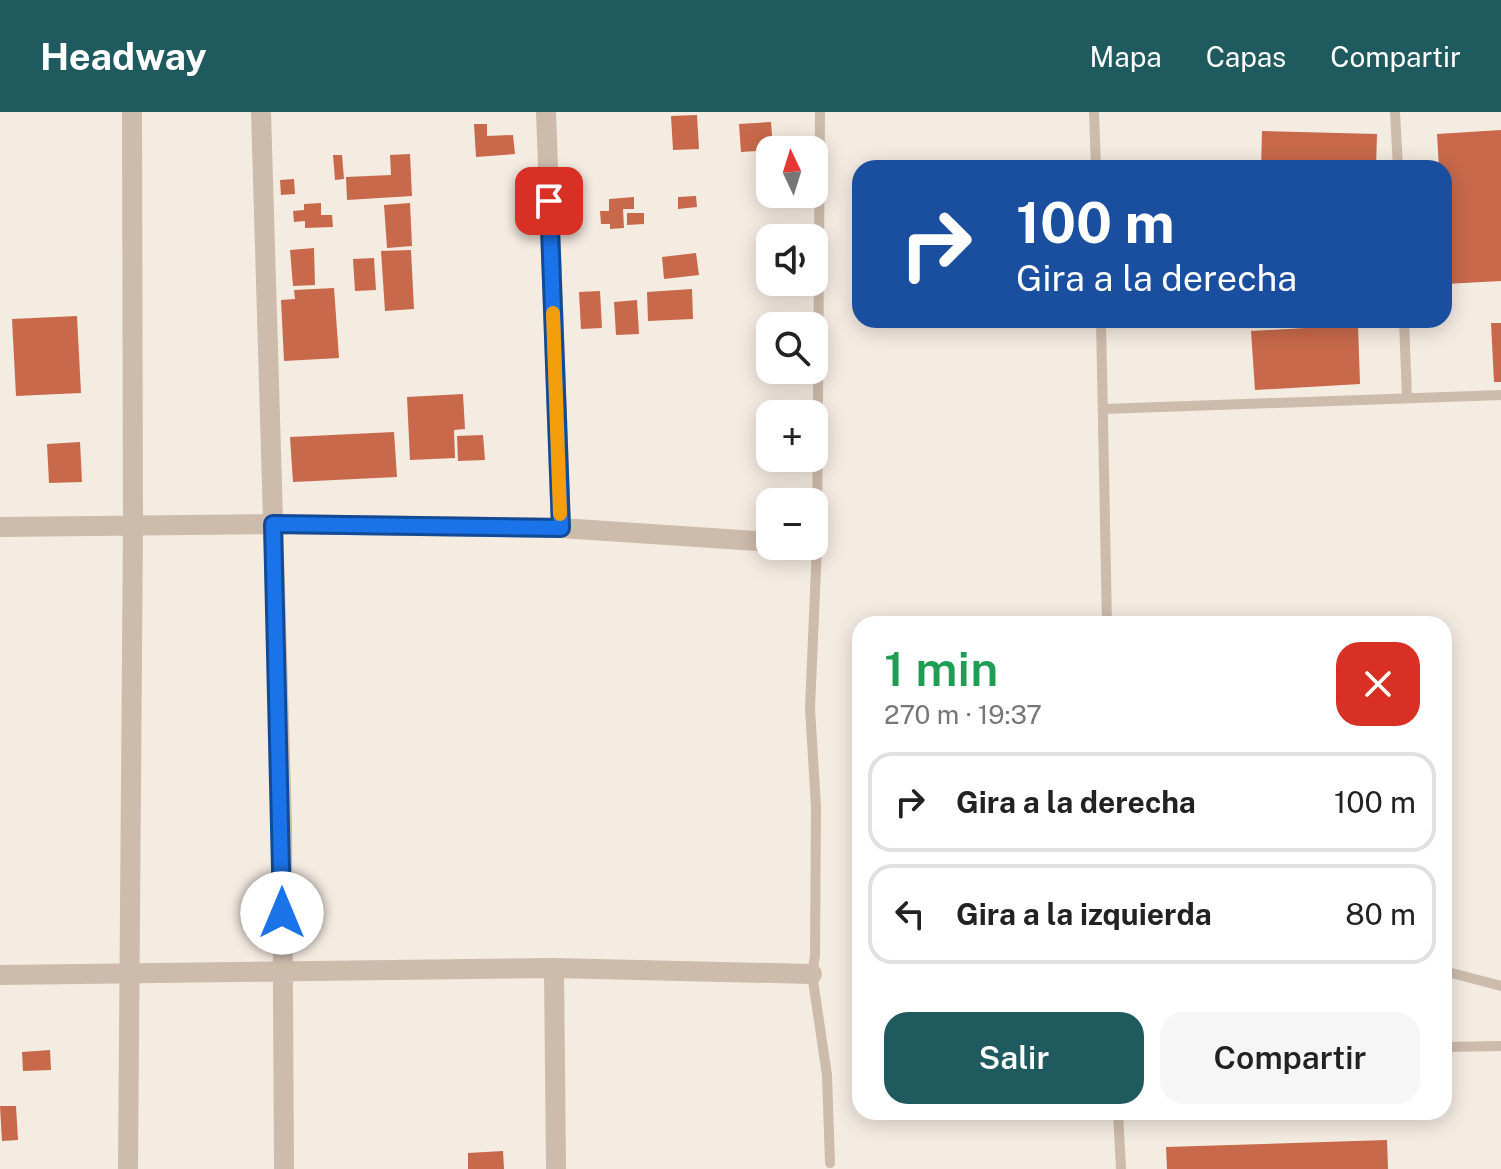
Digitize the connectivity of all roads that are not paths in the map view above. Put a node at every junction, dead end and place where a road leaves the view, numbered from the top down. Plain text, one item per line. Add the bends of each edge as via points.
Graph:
1 (132, 112) edge
2 (261, 112) edge
3 (546, 112) edge
4 (820, 112) edge
5 (1094, 112) edge
6 (1395, 112) edge
7 (1096, 160) edge
8 (1398, 160) edge
9 (1101, 328) edge
10 (1404, 328) edge
11 (1501, 395) edge
12 (1407, 398) junction
13 (1104, 409) junction
14 (816, 488) edge
15 (273, 524) junction
16 (133, 526) junction
17 (0, 527) edge
18 (561, 528) junction
19 (756, 541) edge
20 (815, 560) edge
21 (1107, 616) edge
22 (554, 968) junction
23 (283, 972) junction
24 (1452, 973) edge
25 (130, 974) junction
26 (812, 974) junction
27 (0, 975) edge
28 (1501, 986) edge
29 (1501, 1046) edge
30 (1452, 1047) edge
31 (1118, 1120) edge
32 (830, 1163) dead end
33 (128, 1169) edge
34 (284, 1169) edge
35 (556, 1169) edge
36 (1121, 1169) edge

1 - 16 street
2 - 15 street
3 - 18 street
4 - 14 lane
5 - 7 lane
6 - 8 lane
9 - 13 lane
10 - 12 lane
11 - 12 lane
12 - 13 lane
13 - 21 lane
15 - 16 street
15 - 18 street
15 - 23 street
16 - 17 street
16 - 25 street
18 - 19 street
20 - 26 lane
22 - 23 street
22 - 26 street
22 - 35 street
23 - 25 street
23 - 34 street
24 - 28 lane
25 - 27 street
25 - 33 street
26 - 32 lane via 827,1075
29 - 30 lane
31 - 36 lane

